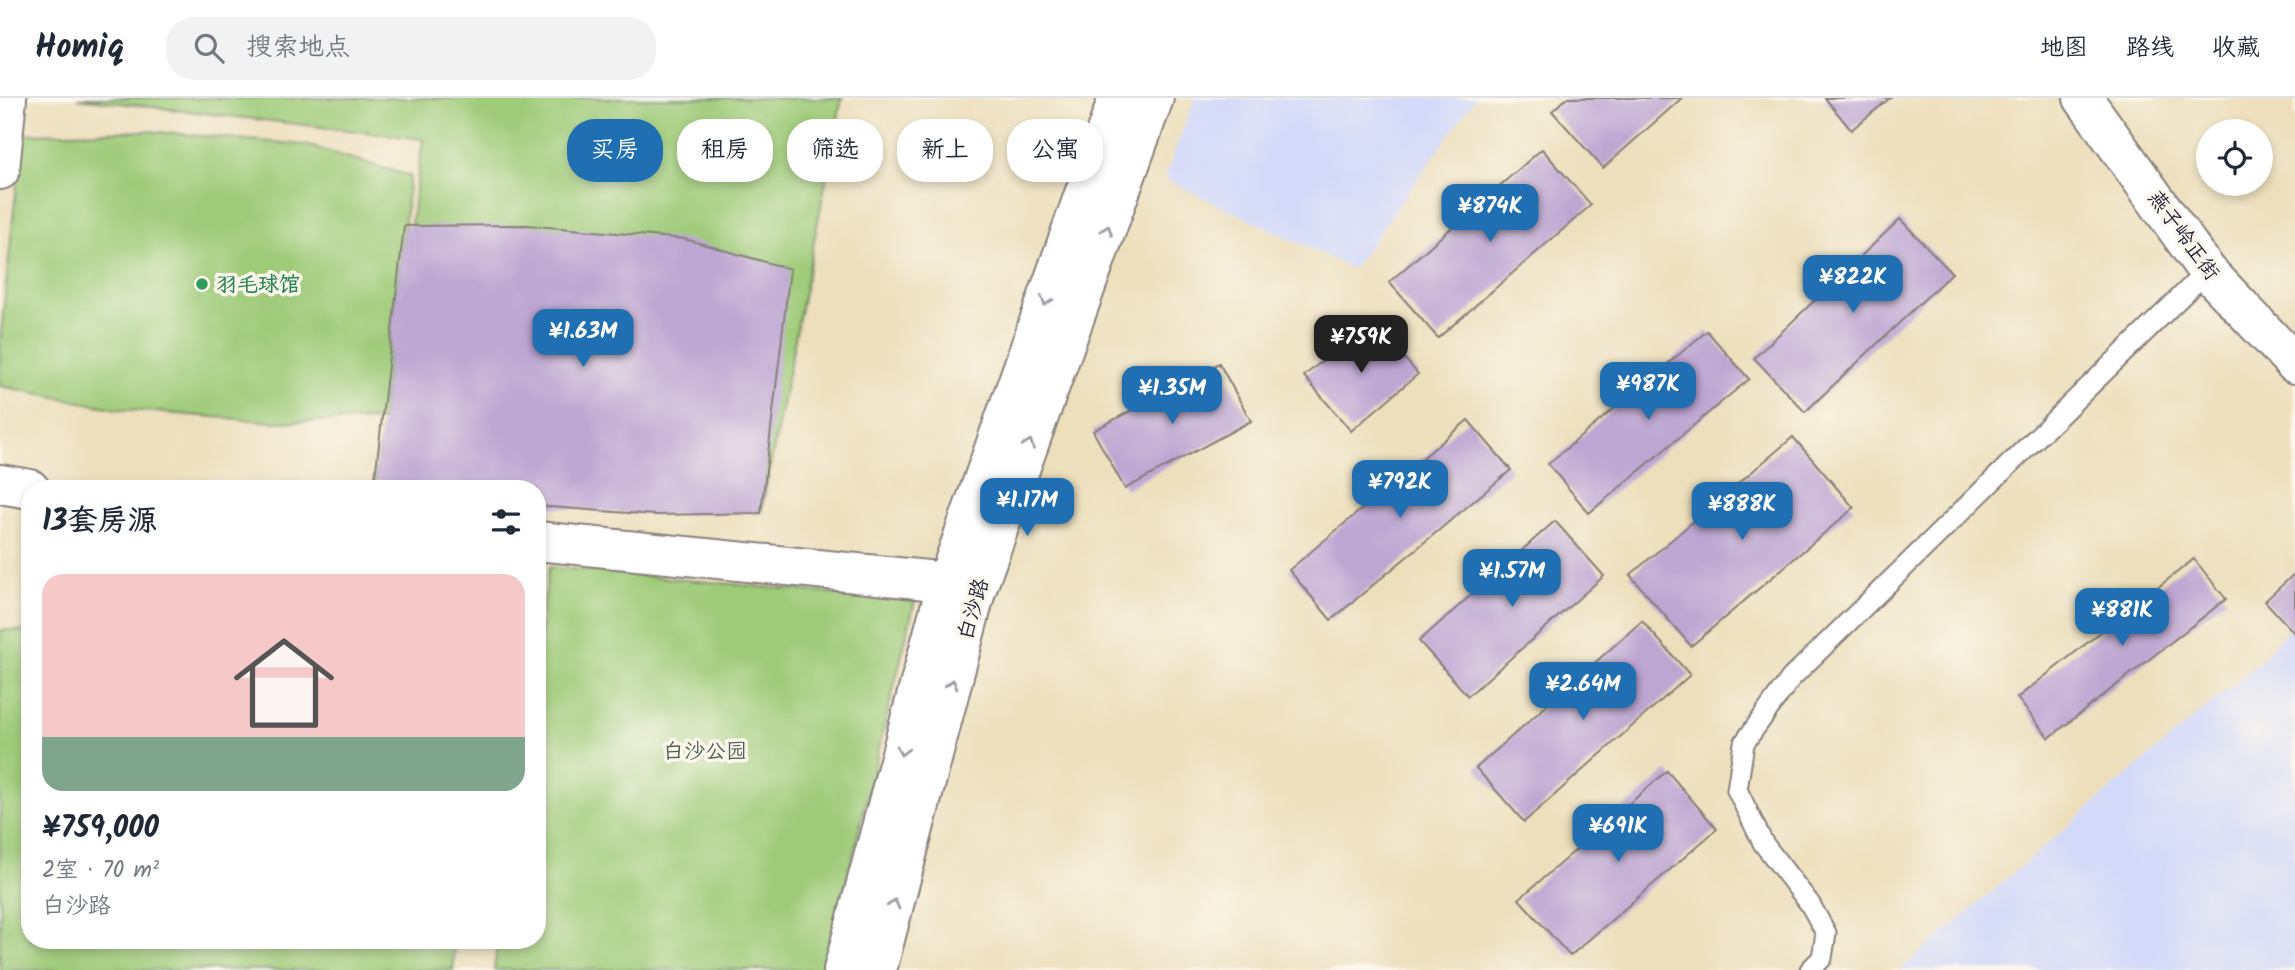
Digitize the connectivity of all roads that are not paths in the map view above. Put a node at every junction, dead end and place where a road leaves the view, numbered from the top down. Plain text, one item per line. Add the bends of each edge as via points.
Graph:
1 (7, 98) edge
2 (1118, 98) edge
3 (1154, 98) edge
4 (2083, 98) edge
5 (0, 170) edge
6 (2207, 271) junction
7 (2295, 363) edge
8 (0, 484) edge
9 (21, 488) edge
10 (546, 542) edge
11 (947, 582) junction
12 (843, 970) edge
13 (877, 970) edge
14 (1810, 970) edge

1 - 5 street
2 -> 11 street, 白沙路
13 -> 3 street, 白沙路 via 976,590
4 - 6 street, 燕子岭正街
6 - 7 street, 燕子岭正街
6 - 14 lane via 1791,678 1744,743 1737,790 1763,843 1810,904 1826,933 1822,958
8 - 9 street
10 - 11 street
11 -> 12 street, 白沙路

